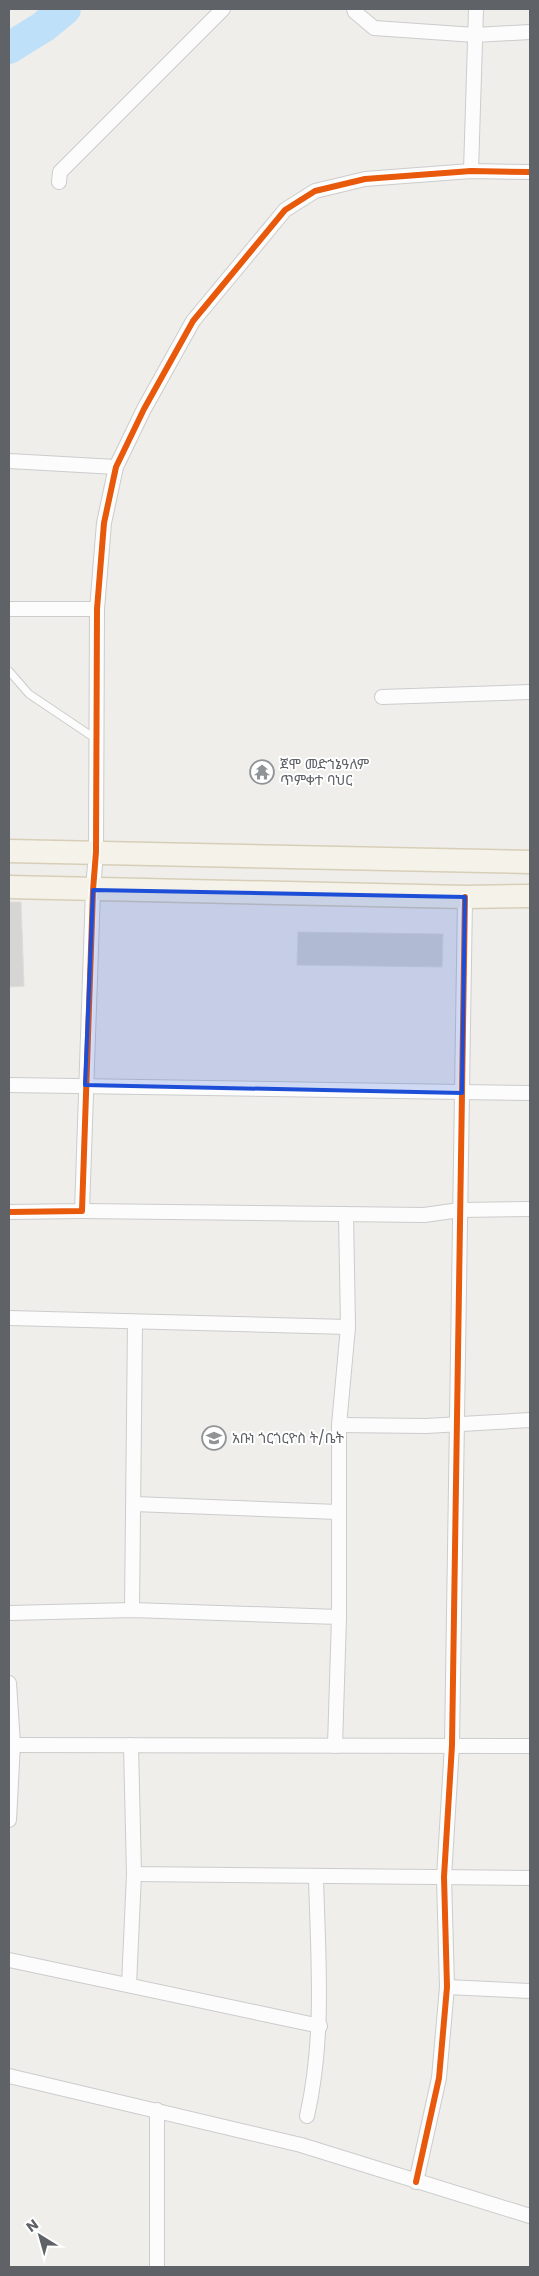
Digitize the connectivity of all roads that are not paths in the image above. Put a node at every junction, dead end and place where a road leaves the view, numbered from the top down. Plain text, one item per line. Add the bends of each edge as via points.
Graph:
1 (223, 9) edge
2 (354, 9) edge
3 (476, 9) edge
4 (530, 32) edge
5 (475, 35) junction
6 (471, 171) junction
7 (530, 172) edge
8 (60, 182) dead end
9 (9, 461) edge
10 (116, 467) junction
11 (9, 609) edge
12 (97, 610) junction
13 (9, 671) edge
14 (530, 692) edge
15 (382, 697) dead end
16 (96, 739) junction
17 (9, 851) edge
18 (96, 852) junction
19 (530, 862) edge
20 (9, 887) edge
21 (93, 890) junction
22 (530, 896) edge
23 (465, 897) junction
24 (9, 1085) edge
25 (86, 1086) junction
26 (530, 1092) edge
27 (462, 1093) junction
28 (530, 1209) edge
29 (82, 1210) junction
30 (460, 1210) junction
31 (9, 1212) edge
32 (346, 1214) junction
33 (9, 1318) edge
34 (136, 1323) junction
35 (348, 1327) junction
36 (530, 1420) edge
37 (457, 1424) junction
38 (339, 1426) junction
39 (134, 1504) junction
40 (338, 1512) junction
41 (132, 1610) junction
42 (9, 1613) edge
43 (339, 1617) junction
44 (9, 1684) edge
45 (11, 1744) edge
46 (131, 1745) junction
47 (452, 1745) junction
48 (335, 1746) junction
49 (530, 1746) edge
50 (9, 1820) edge
51 (134, 1874) junction
52 (444, 1876) junction
53 (316, 1877) junction
54 (530, 1878) edge
55 (9, 1960) edge
56 (128, 1985) junction
57 (447, 1987) junction
58 (530, 1991) edge
59 (320, 2026) junction
60 (9, 2076) edge
61 (157, 2110) junction
62 (307, 2116) dead end
63 (416, 2182) junction
64 (530, 2216) edge
65 (157, 2267) edge

1 - 8 street via 60,172
2 - 5 street via 374,28
3 - 5 street
4 - 5 street
5 - 6 street
6 - 7 street
6 - 10 street via 365,179 315,191 285,210 193,321
9 - 10 street
10 - 12 street via 104,523
11 - 12 street
12 - 16 street
13 - 16 lane via 30,694
14 - 15 street
16 - 18 street
17 - 18 main road
18 - 19 main road
18 - 21 street
20 - 21 main road
21 - 23 main road
21 - 25 street
22 - 23 main road
23 - 27 street
24 - 25 street
25 - 27 street
25 - 29 street
26 - 27 street
27 - 30 street
28 - 30 street
29 - 31 street
29 - 32 street
30 - 32 street via 424,1215
30 - 37 street
32 - 35 street
33 - 34 street
34 - 35 street
34 - 39 street
35 - 38 street
36 - 37 street
37 - 38 street
37 - 47 street
38 - 40 street
39 - 40 street
39 - 41 street
40 - 43 street
41 - 42 street
41 - 43 street
43 - 48 street
44 - 45 street
45 - 46 street
45 - 50 street
46 - 48 street
46 - 51 street
47 - 48 street
47 - 49 street
47 - 52 street
51 - 53 street
51 - 56 street
52 - 53 street
52 - 54 street
52 - 57 street
53 - 59 street
55 - 56 street
56 - 59 street
57 - 58 street
57 - 63 street via 439,2078
59 - 62 street via 316,2080
60 - 61 street
61 - 63 street via 301,2145
61 - 65 street
63 - 64 street

